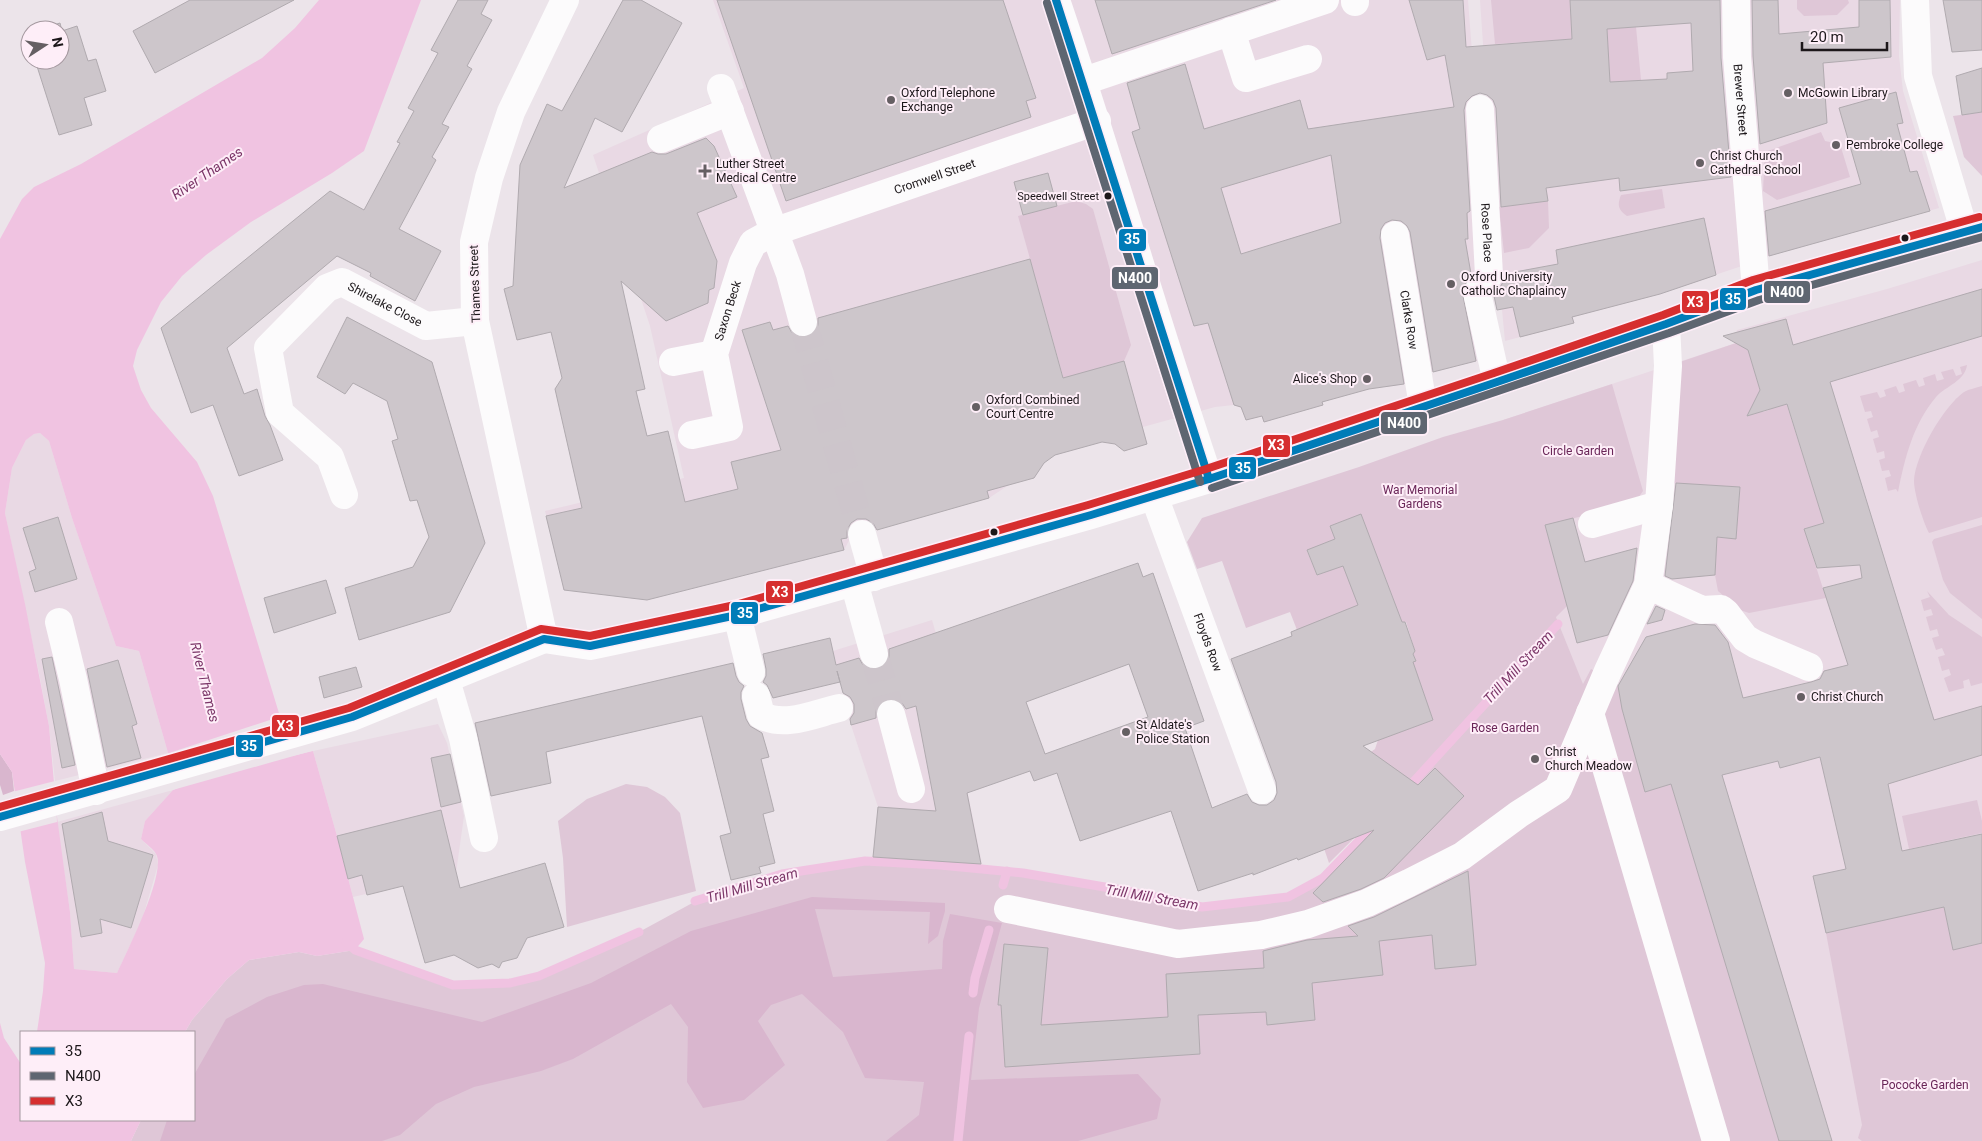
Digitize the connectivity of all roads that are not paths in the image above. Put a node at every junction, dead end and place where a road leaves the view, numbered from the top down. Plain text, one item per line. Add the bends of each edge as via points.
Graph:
1 (564, 0) edge
2 (1056, 0) edge
3 (1325, 0) edge
4 (1736, 0) edge
5 (1914, 0) edge
6 (1231, 31) junction
7 (1308, 59) dead end
8 (1084, 81) junction
9 (1480, 109) dead end
10 (1097, 121) junction
11 (661, 139) dead end
12 (1974, 230) edge
13 (773, 232) junction
14 (1395, 235) dead end
15 (1756, 290) junction
16 (475, 322) junction
17 (803, 322) tunnel mouth
18 (1666, 324) junction
19 (714, 354) junction
20 (673, 362) dead end
21 (1497, 382) junction
22 (1423, 406) junction
23 (692, 435) dead end
24 (1209, 479) junction
25 (344, 494) dead end
26 (1154, 496) junction
27 (1659, 505) junction
28 (1592, 524) dead end
29 (862, 534) tunnel mouth
30 (864, 580) junction
31 (1648, 585) junction
32 (737, 615) junction
33 (59, 622) dead end
34 (544, 639) junction
35 (874, 654) tunnel mouth
36 (1809, 667) dead end
37 (446, 680) junction
38 (839, 708) dead end
39 (1590, 713) junction
40 (891, 714) tunnel mouth
41 (911, 789) dead end
42 (1262, 790) dead end
43 (96, 791) junction
44 (0, 817) edge
45 (484, 838) dead end
46 (1008, 909) dead end
47 (1716, 1141) edge

1 - 16 street, Thames Street via 511,112 488,178 474,242
2 - 8 street
3 - 6 street
4 - 15 street, Brewer Street
5 - 12 street via 1918,76
6 - 7 street via 1246,78
6 - 8 street
8 - 10 street
9 - 21 street, Rose Place via 1489,275 1477,293
10 - 13 street, Cromwell Street
10 - 24 street
11 - 13 street via 725,100
12 - 15 street
13 - 17 street via 790,274
13 - 19 street, Saxon Beck via 753,243 743,263
14 - 22 street, Clarks Row
15 - 18 street
16 - 25 street, Shirelake Close via 426,326 342,282 327,288 268,348 280,413 330,457
16 - 34 street, Thames Street
18 - 21 street
18 - 27 street via 1668,366
19 - 20 street
19 - 23 street, Saxon Beck via 729,426
21 - 22 street
22 - 24 street
24 - 26 street
26 - 30 street
26 - 42 street, Floyds Row
27 - 28 street
27 - 31 street
29 - 30 street
30 - 32 street
30 - 35 street
31 - 36 street via 1702,610 1721,609 1745,638
31 - 39 street
32 - 34 street via 590,646
32 - 38 street via 761,715 782,722
33 - 43 street
34 - 37 street
37 - 43 street via 352,717
37 - 45 street via 463,738
39 - 46 street via 1558,789 1462,856 1368,904 1308,924 1261,935 1178,944
39 - 47 street
40 - 41 street
43 - 44 street

